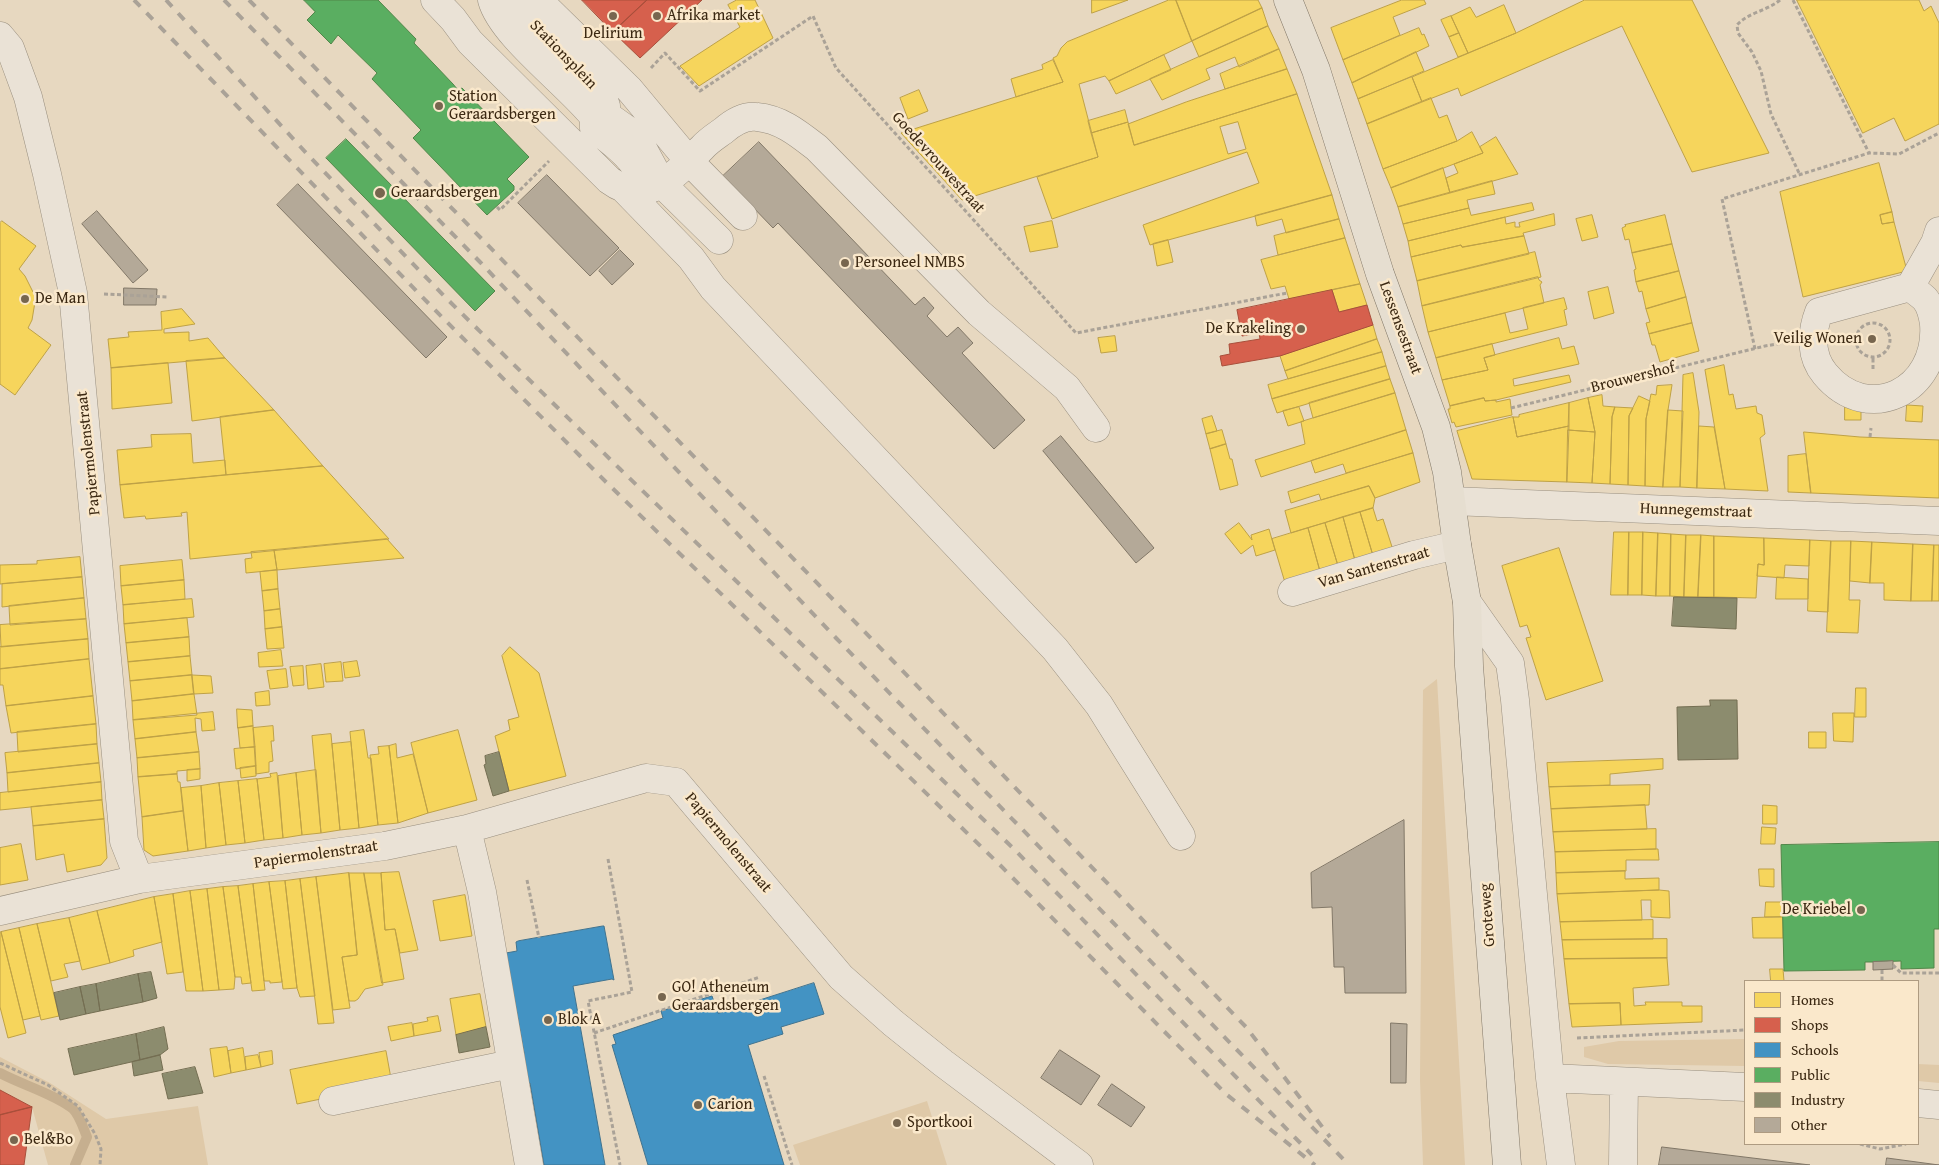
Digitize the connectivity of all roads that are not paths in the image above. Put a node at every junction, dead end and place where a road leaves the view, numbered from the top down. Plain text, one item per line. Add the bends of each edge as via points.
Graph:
1 (510, 0) edge
2 (538, 0) edge
3 (1288, 0) edge
4 (438, 3) edge
5 (483, 3) edge
6 (0, 36) edge
7 (470, 42) junction
8 (611, 101) junction
9 (564, 136) junction
10 (667, 174) junction
11 (1939, 231) edge
12 (1910, 287) junction
13 (1096, 428) dead end
14 (1452, 501) junction
15 (1939, 521) edge
16 (1457, 545) junction
17 (1292, 592) dead end
18 (1467, 602) junction
19 (1469, 666) joint
20 (467, 830) junction
21 (1181, 836) dead end
22 (139, 879) junction
23 (0, 911) edge
24 (511, 1064) junction
25 (1550, 1078) junction
26 (1624, 1082) junction
27 (1744, 1087) edge
28 (333, 1101) dead end
29 (1919, 1103) edge
30 (1939, 1105) edge
31 (529, 1165) edge
32 (1079, 1165) edge
33 (1507, 1165) edge
34 (1560, 1165) edge
35 (1623, 1165) edge

1 - 8 street, Stationsplein via 602,95 606,106
2 - 8 street, Stationsplein
3 - 14 main road, Lessensestraat via 1316,70 1380,274 1436,427
4 - 5 street via 458,15 467,14
4 - 7 street
5 - 7 street via 466,25
5 - 8 street, Stationsplein via 498,14 513,34 594,117
6 - 22 street, Papiermolenstraat via 10,48 28,97 73,293 124,841
7 - 9 street
8 - 9 street via 581,140
8 - 10 street via 656,138
8 - 10 street via 625,154 640,170
9 - 10 street via 609,180
10 - 10 street via 725,234
10 - 13 street via 731,124 744,118 756,116 777,121 798,132 979,313 1067,388
10 - 21 street via 691,258 713,288 1055,649 1098,705
11 - 12 street via 1936,243
12 - 12 street via 1926,300 1933,319 1936,338 1933,357 1924,375 1910,389 1892,397 1872,400 1852,396 1834,384 1820,368 1813,348 1814,326 1819,312
14 - 15 street, Hunnegemstraat
14 - 16 main road, Lessensestraat
16 - 17 street, Van Santenstraat
16 - 18 main road, Lessensestraat
18 - 19 main road, Lessensestraat
18 - 25 street via 1510,663
19 - 33 main road, Groteweg
20 - 22 street, Papiermolenstraat via 385,846
20 - 24 street via 482,892
20 - 32 street, Papiermolenstraat via 646,778 676,782 840,977 929,1051
22 - 23 street, Papiermolenstraat
24 - 28 street
24 - 31 street
25 - 26 street
25 - 34 street
26 - 27 street
26 - 35 street
29 - 30 street

